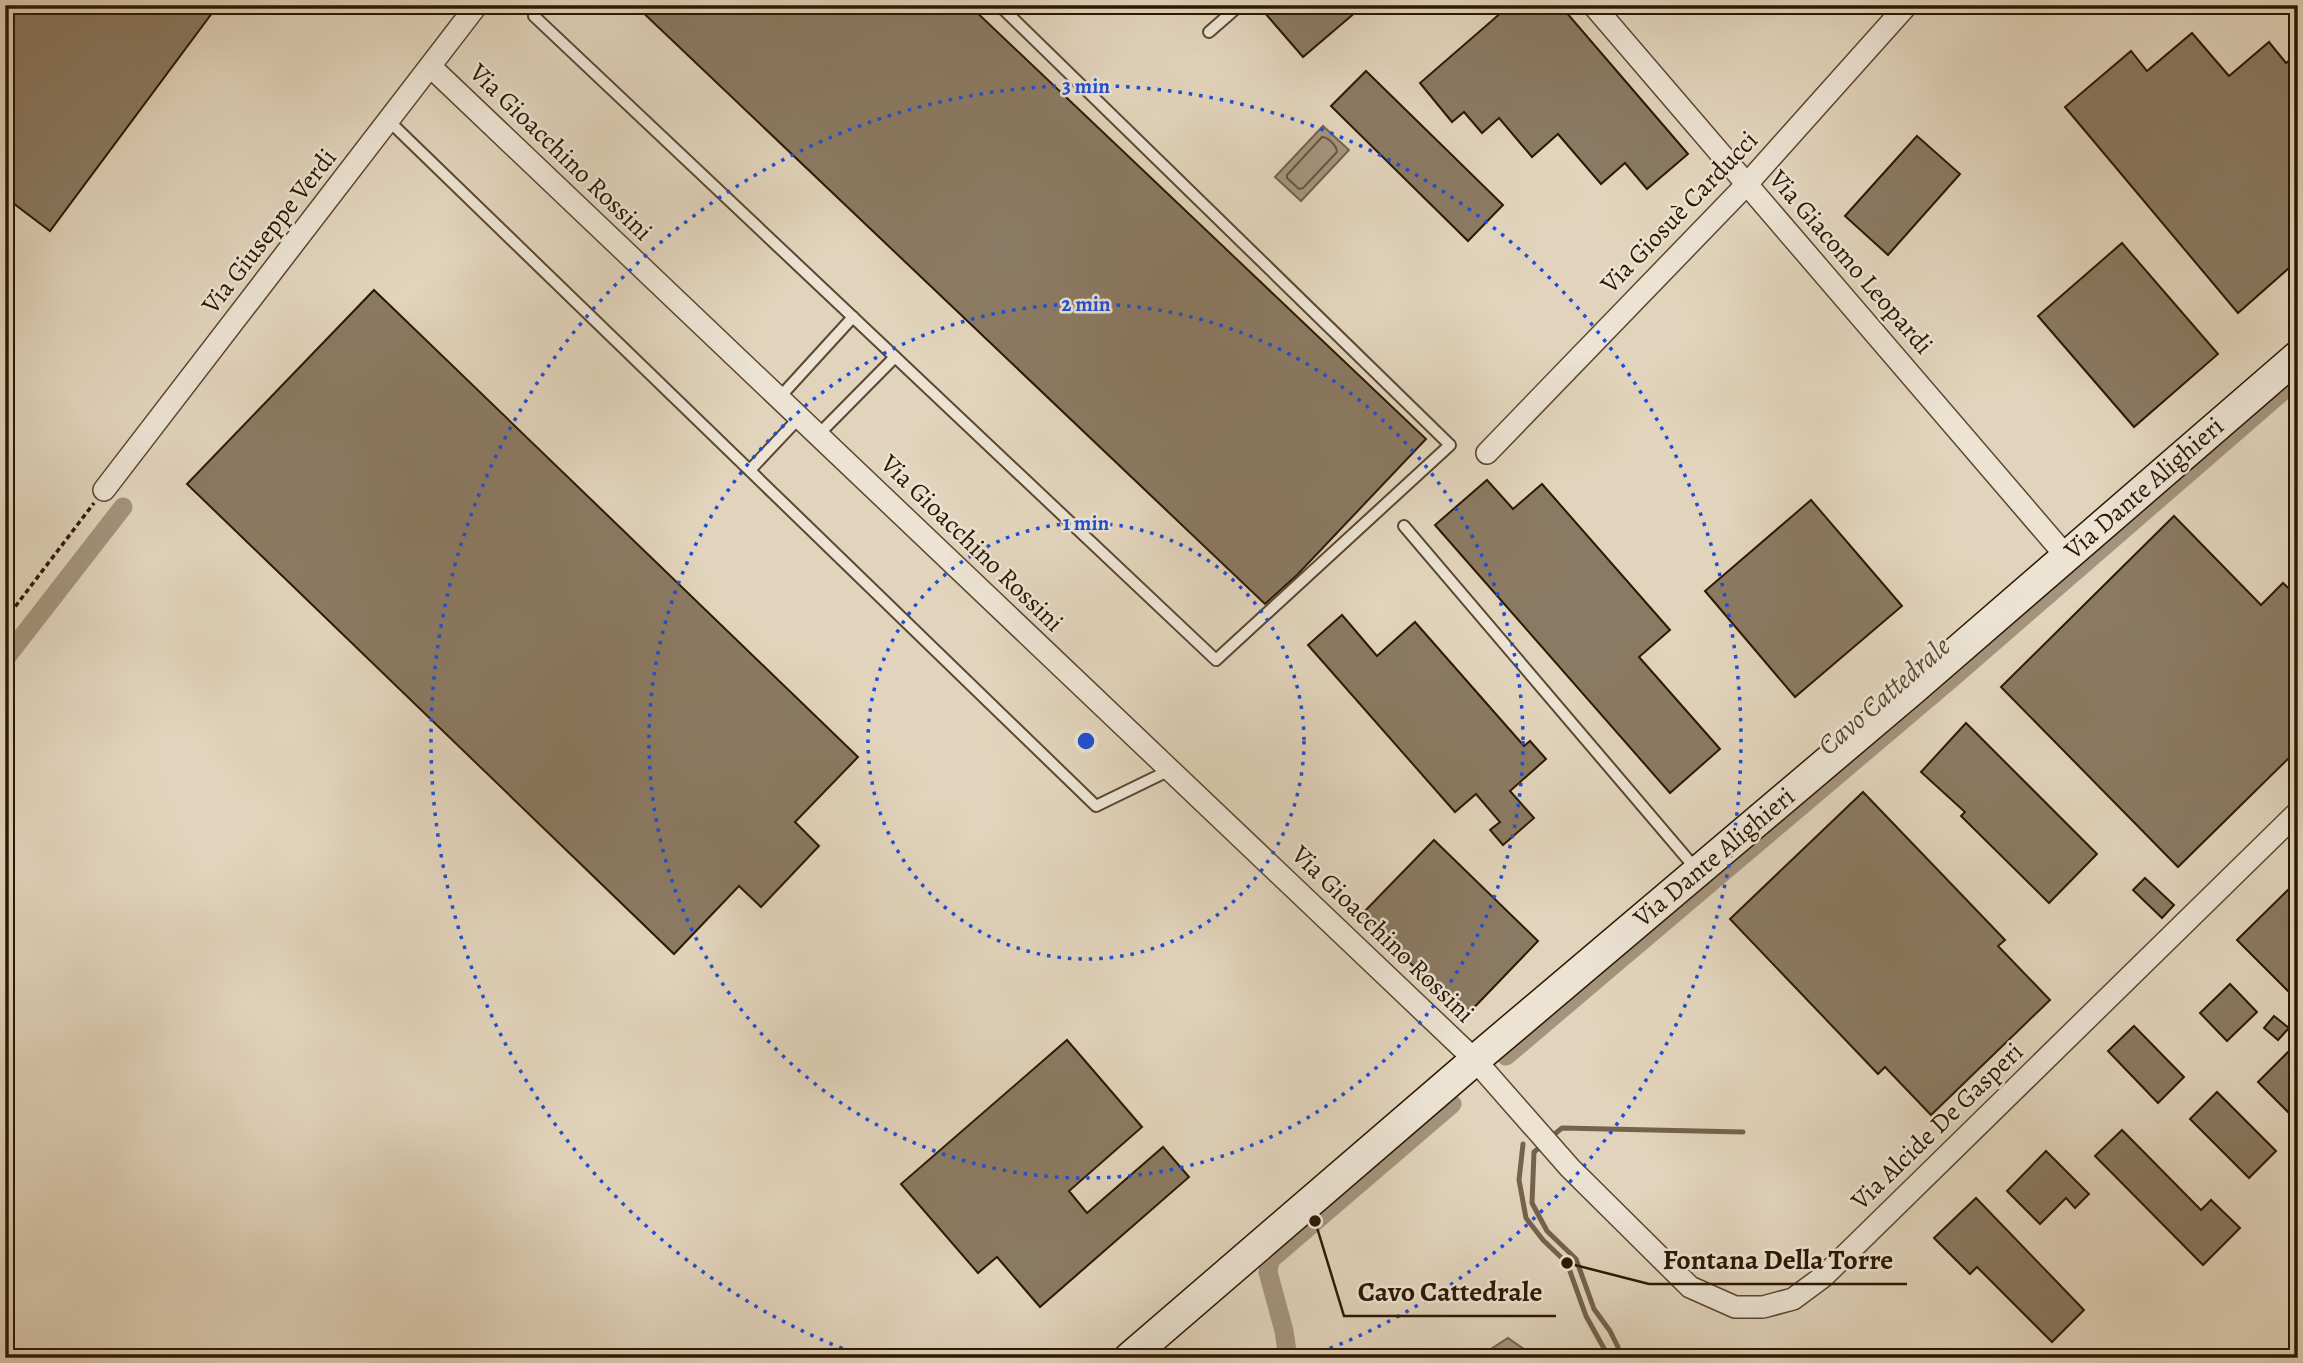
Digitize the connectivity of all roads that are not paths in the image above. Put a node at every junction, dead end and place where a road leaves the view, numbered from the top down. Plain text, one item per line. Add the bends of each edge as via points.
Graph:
1 (477, 5) edge
2 (999, 5) edge
3 (1240, 5) edge
4 (1593, 5) edge
5 (1907, 5) edge
6 (534, 16) dead end
7 (1209, 32) dead end
8 (430, 67) junction
9 (389, 121) junction
10 (1746, 184) junction
11 (853, 317) junction
12 (2298, 356) edge
13 (895, 357) junction
14 (779, 398) junction
15 (799, 418) junction
16 (818, 435) junction
17 (1487, 453) dead end
18 (750, 470) junction
19 (104, 490) road end
20 (1404, 526) dead end
21 (2066, 556) junction
22 (1170, 770) junction
23 (2298, 812) edge
24 (1698, 871) junction
25 (1475, 1060) junction
26 (1129, 1358) edge

1 - 8 street, Via Giuseppe Verdi
2 - 13 lane via 1450,445 1216,660
3 - 7 lane
4 - 10 street, Via Giacomo Leopardi
5 - 10 street, Via Giosuè Carducci
6 - 11 lane
8 - 9 street, Via Giuseppe Verdi
8 - 14 street, Via Gioacchino Rossini
9 - 18 lane
9 - 19 street, Via Giuseppe Verdi
10 - 17 street, Via Giosuè Carducci
10 - 21 street, Via Giacomo Leopardi
11 - 13 lane
11 - 14 lane
12 - 21 main road, Via Dante Alighieri
13 - 16 lane
14 - 15 street, Via Gioacchino Rossini
15 - 16 street, Via Gioacchino Rossini
15 - 18 lane
16 - 22 street, Via Gioacchino Rossini
18 - 22 lane via 1096,806
20 - 24 lane
21 - 24 main road, Via Dante Alighieri
22 - 25 street, Via Gioacchino Rossini
23 - 25 street, Via Alcide De Gasperi via 1824,1276 1793,1299 1763,1307 1735,1307 1690,1287 1546,1141
24 - 25 main road, Via Dante Alighieri
25 - 26 main road, Via Dante Alighieri

